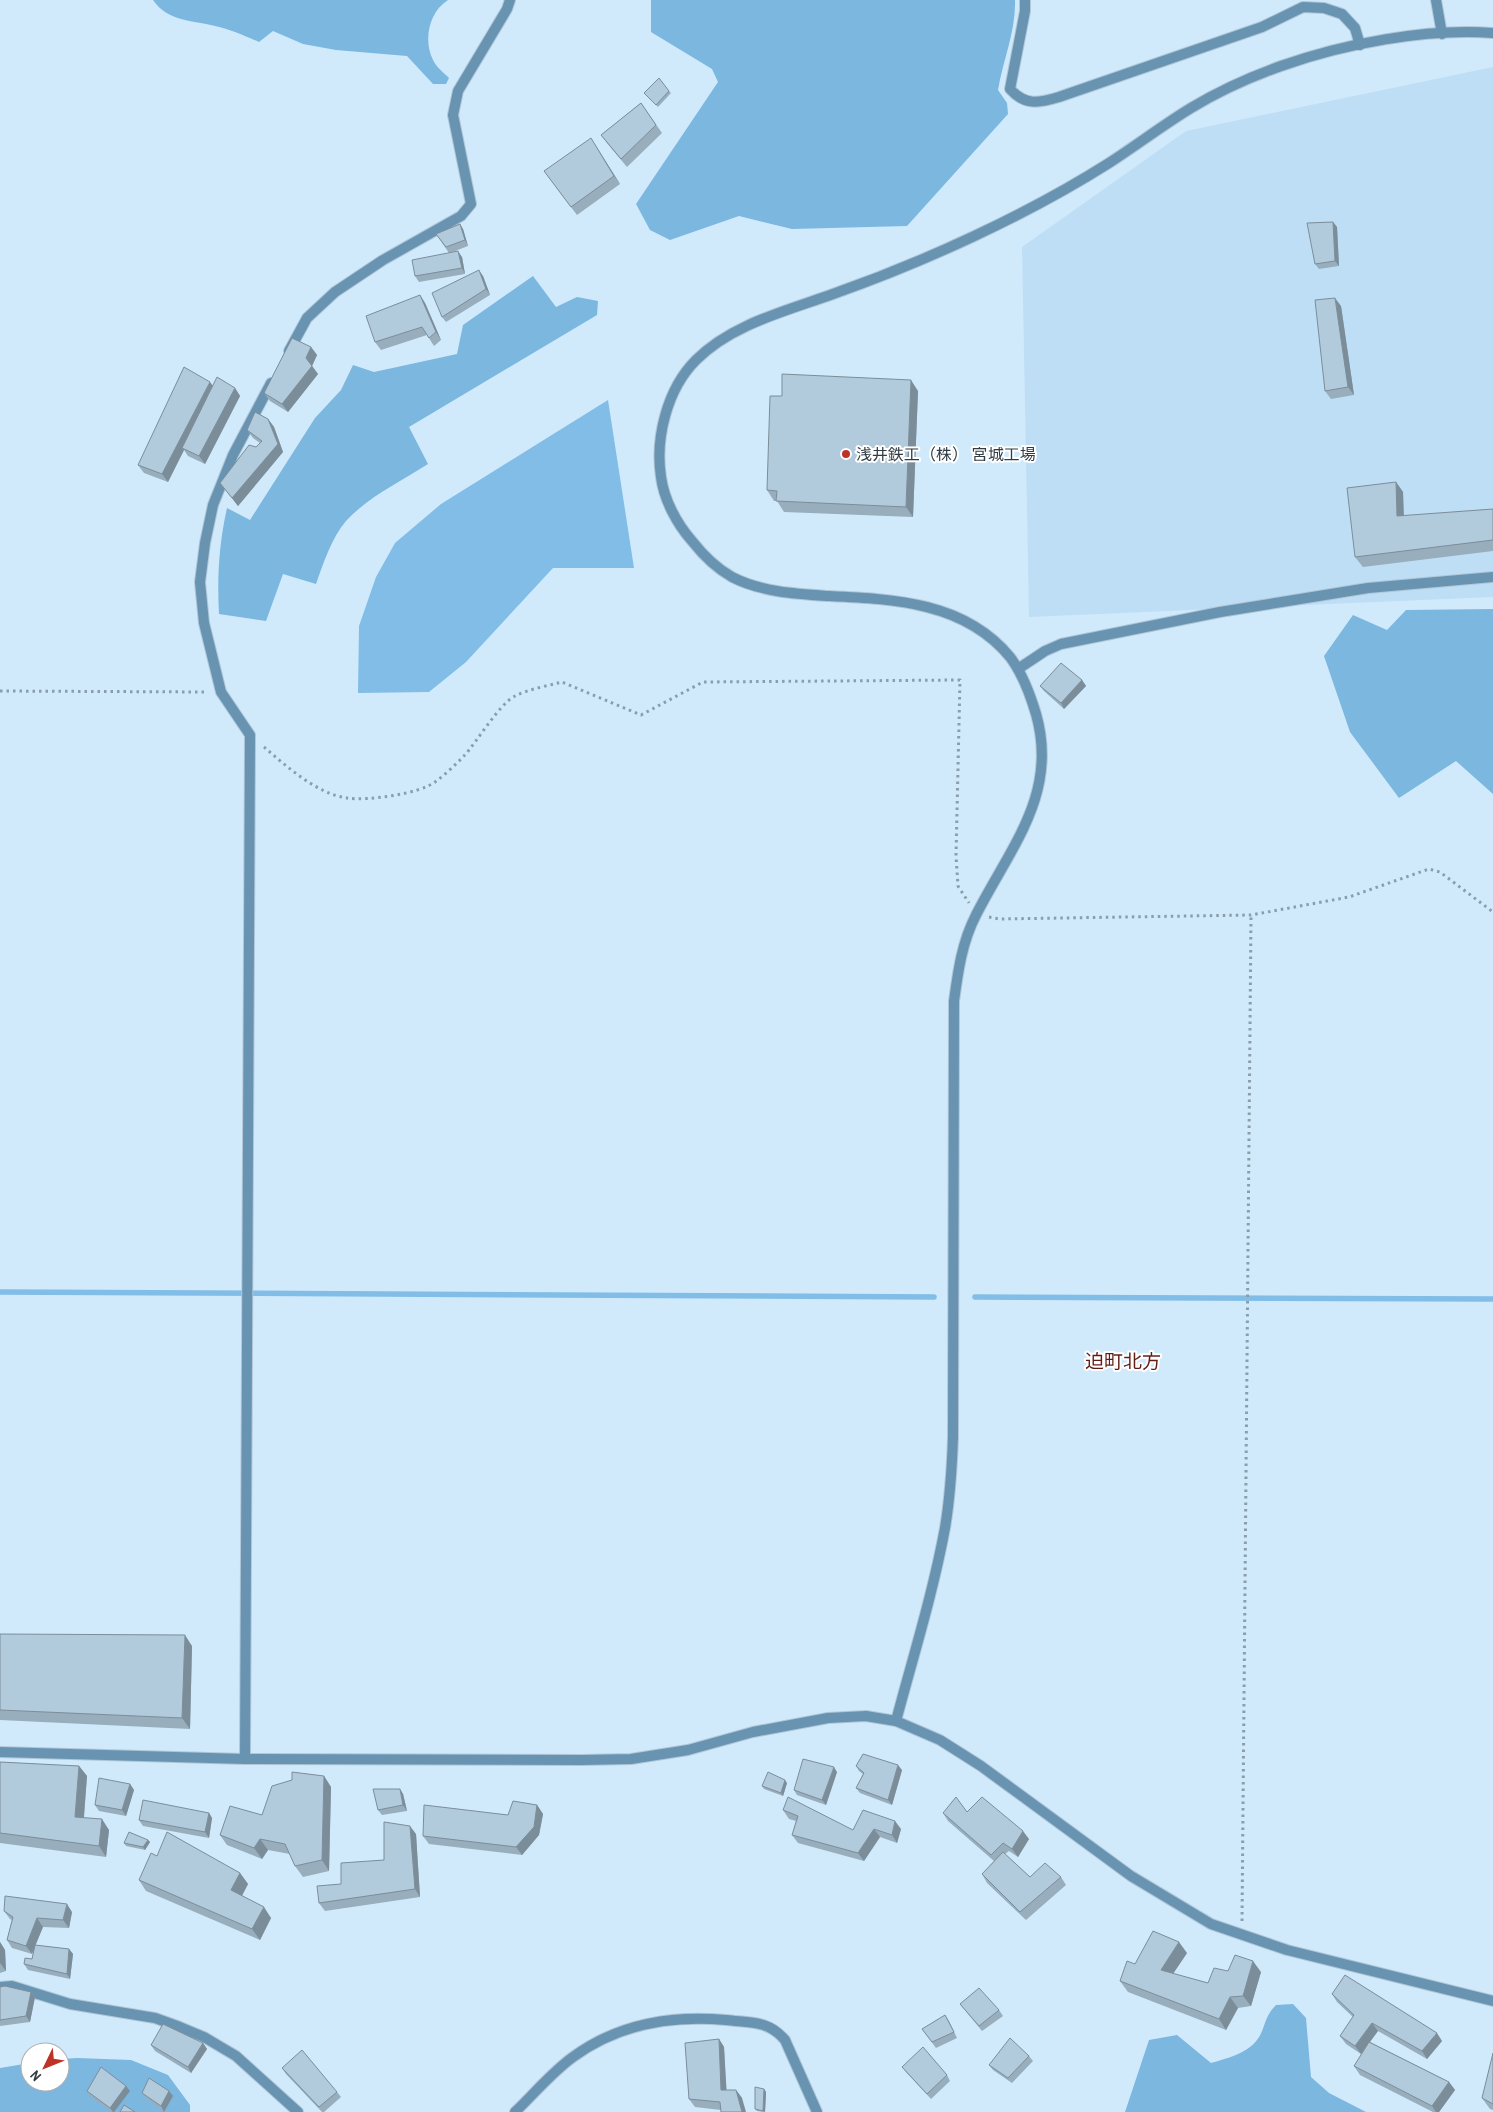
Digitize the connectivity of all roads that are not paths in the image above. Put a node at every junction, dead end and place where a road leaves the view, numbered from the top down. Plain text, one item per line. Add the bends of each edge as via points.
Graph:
1 (510, 0) edge
2 (1025, 0) edge
3 (1436, 0) edge
4 (1493, 33) edge
5 (1442, 34) junction
6 (1360, 45) junction
7 (284, 361) edge
8 (274, 378) edge
9 (1493, 577) edge
10 (1018, 669) junction
11 (896, 1720) junction
12 (0, 1752) edge
13 (245, 1759) junction
14 (0, 1987) edge
15 (1493, 2001) edge
16 (298, 2112) edge
17 (515, 2112) edge
18 (817, 2112) edge

1 - 7 street via 458,91 453,115 471,204 461,216 383,260 335,292 307,318
2 - 6 street via 1010,89 1028,102 1039,103 1068,94 1262,27 1303,7 1324,8 1342,14 1355,28
3 - 5 street
4 - 5 street
5 - 6 street
6 - 10 street via 1307,57 1250,78 1194,106 1108,164 1017,215 849,289 760,320 726,337 695,361 676,387 660,447 661,479 684,532 705,558 732,577 768,590 896,600 950,614 982,632
8 - 13 street via 233,455 213,505 200,582 204,623 221,692 250,735
9 - 10 street via 1368,588 1210,614 1061,644
10 - 11 street via 1030,692 1038,722 1041,771 1028,818 976,915 962,952 954,1001 954,1437 951,1482 936,1566
11 - 13 street via 866,1716 828,1718 753,1732 688,1750 631,1759
11 - 15 street via 940,1740 981,1766 1131,1876 1211,1924 1287,1950
12 - 13 street
14 - 16 street via 12,1986 70,2004 155,2018 204,2037 236,2056
17 - 18 street via 572,2057 597,2042 652,2022 700,2018 765,2024 777,2031 785,2040

